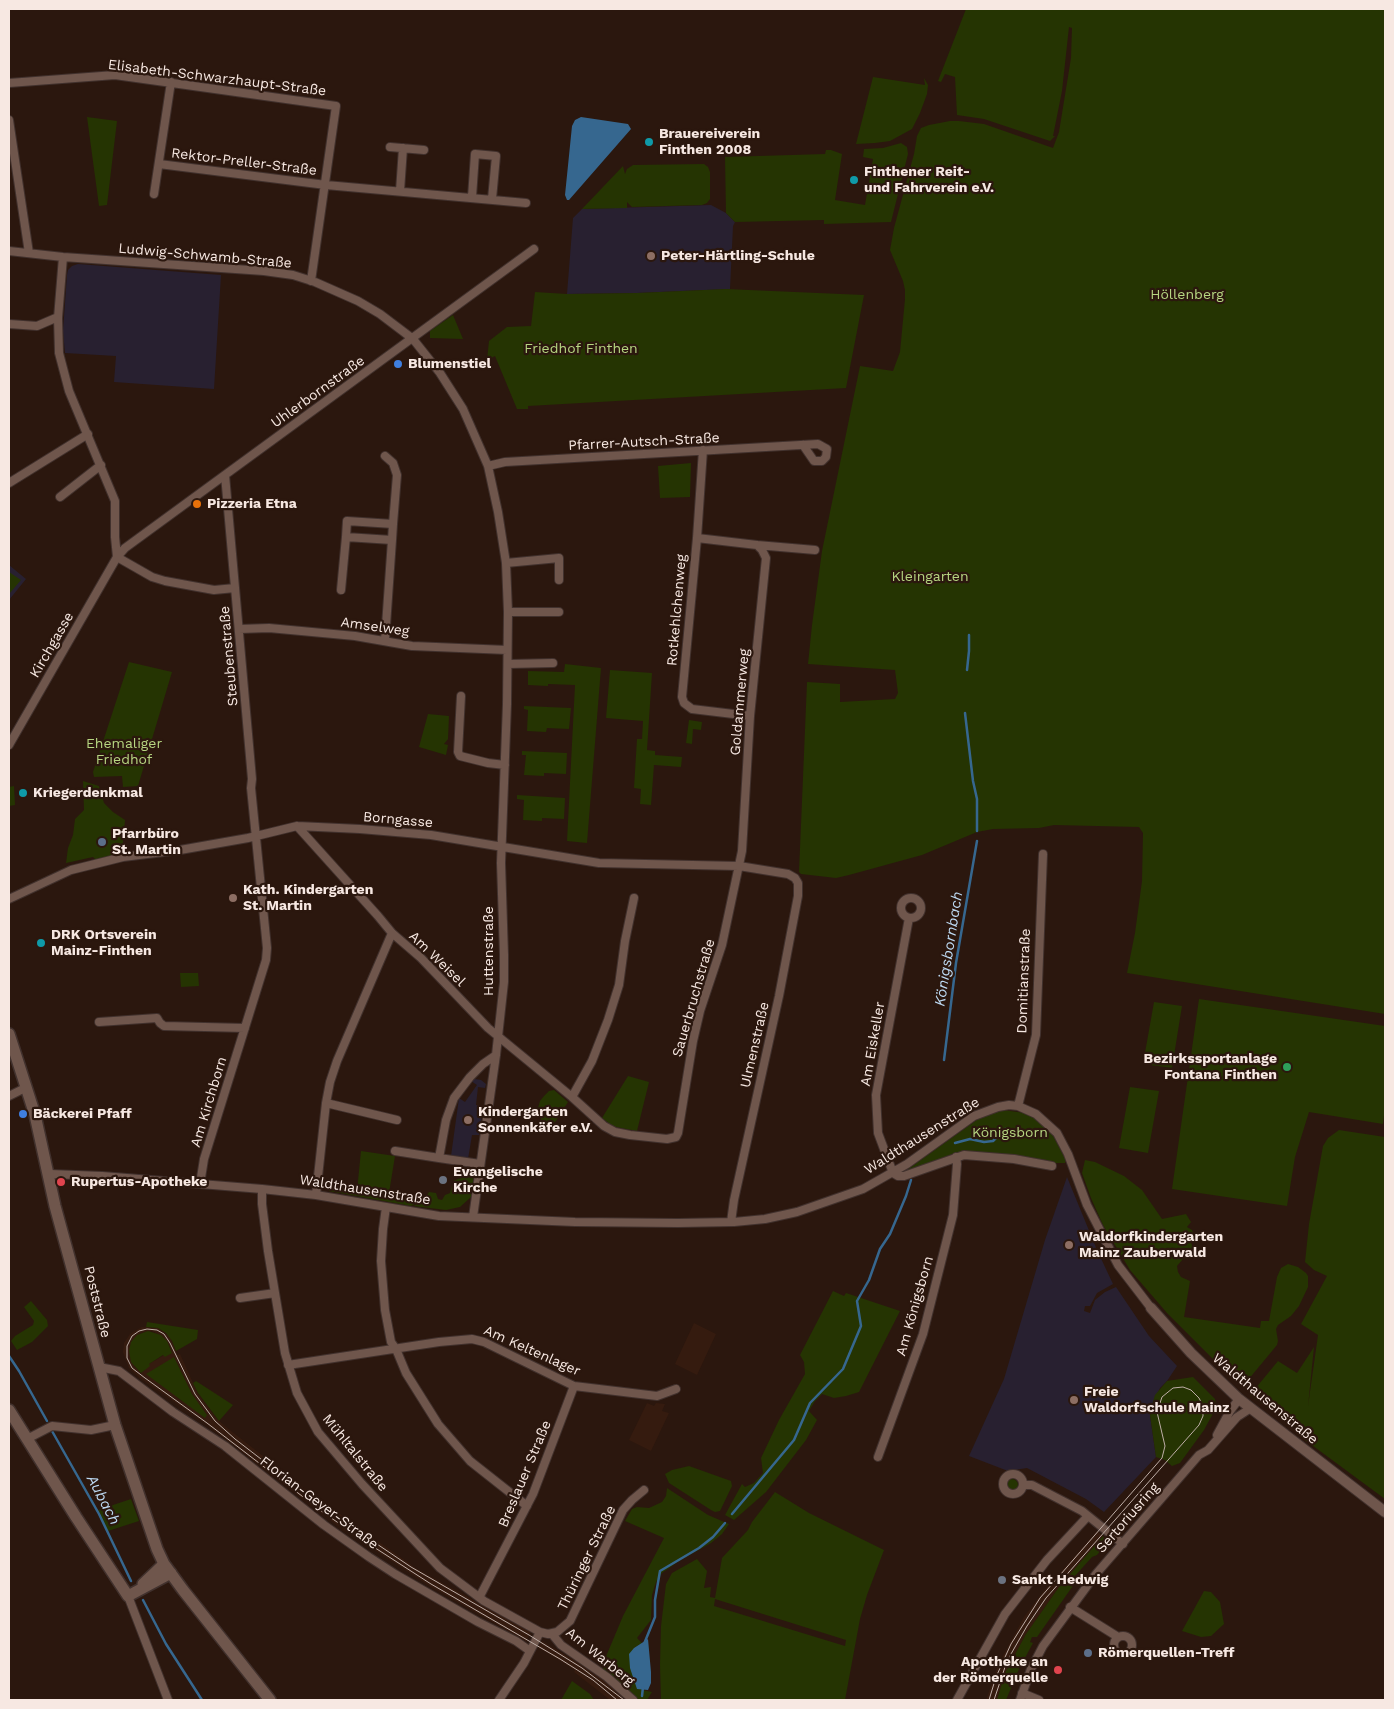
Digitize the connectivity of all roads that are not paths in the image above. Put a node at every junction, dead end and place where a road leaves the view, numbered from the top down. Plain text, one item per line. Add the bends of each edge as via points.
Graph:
1 (171, 82) junction
2 (9, 83) edge
3 (9, 120) edge
4 (10, 131) edge
5 (390, 147) dead end
6 (403, 148) junction
7 (424, 150) dead end
8 (159, 164) junction
9 (326, 185) junction
10 (400, 191) junction
11 (154, 194) dead end
12 (472, 197) junction
13 (492, 199) junction
14 (526, 202) dead end
15 (534, 249) dead end
16 (9, 252) edge
17 (29, 253) junction
18 (63, 257) junction
19 (311, 280) junction
20 (58, 317) junction
21 (9, 324) edge
22 (413, 339) junction
23 (88, 434) junction
24 (803, 446) dead end
25 (703, 450) junction
26 (385, 456) dead end
27 (101, 465) junction
28 (488, 466) junction
29 (225, 475) junction
30 (9, 483) edge
31 (60, 497) dead end
32 (393, 524) junction
33 (346, 537) junction
34 (697, 538) junction
35 (392, 540) junction
36 (757, 545) junction
37 (815, 550) dead end
38 (117, 557) junction
39 (506, 563) junction
40 (559, 580) dead end
41 (235, 588) junction
42 (342, 590) dead end
43 (508, 612) junction
44 (559, 612) dead end
45 (239, 630) junction
46 (385, 640) junction
47 (507, 650) junction
48 (553, 663) dead end
49 (508, 664) junction
50 (461, 696) dead end
51 (750, 716) junction
52 (9, 745) edge
53 (504, 766) junction
54 (297, 826) junction
55 (256, 835) junction
56 (501, 847) junction
57 (1043, 854) dead end
58 (739, 866) junction
59 (792, 876) joint
60 (634, 898) dead end
61 (9, 899) edge
62 (909, 918) dead end
63 (392, 933) junction
64 (98, 1022) dead end
65 (245, 1028) junction
66 (9, 1034) edge
67 (498, 1037) junction
68 (496, 1055) junction
69 (27, 1087) junction
70 (9, 1096) edge
71 (572, 1097) junction
72 (326, 1103) junction
73 (1018, 1106) junction
74 (397, 1120) dead end
75 (676, 1137) joint
76 (396, 1151) dead end
77 (956, 1157) junction
78 (439, 1158) junction
79 (480, 1164) junction
80 (1052, 1166) dead end
81 (893, 1173) junction
82 (50, 1174) junction
83 (200, 1184) junction
84 (262, 1189) junction
85 (316, 1195) junction
86 (386, 1208) junction
87 (472, 1217) junction
88 (731, 1222) junction
89 (275, 1293) junction
90 (240, 1298) dead end
91 (1151, 1308) joint
92 (396, 1348) junction
93 (288, 1364) junction
94 (99, 1367) junction
95 (574, 1386) junction
96 (676, 1389) dead end
97 (1239, 1399) junction
98 (1251, 1408) junction
99 (9, 1410) edge
100 (116, 1425) junction
101 (27, 1438) junction
102 (1208, 1450) junction
103 (878, 1457) dead end
104 (1023, 1485) dead end
105 (644, 1490) dead end
106 (528, 1506) junction
107 (1385, 1512) edge
108 (1088, 1516) junction
109 (1123, 1544) junction
110 (168, 1568) junction
111 (128, 1596) junction
112 (480, 1596) junction
113 (1070, 1607) junction
114 (540, 1632) junction
115 (552, 1634) junction
116 (1118, 1637) dead end
117 (530, 1651) junction
118 (1021, 1697) edge
119 (168, 1700) edge
120 (270, 1700) edge
121 (499, 1700) edge
122 (633, 1700) edge
123 (957, 1700) edge
124 (1039, 1700) edge

1 - 2 street, Elisabeth-Schwarzhaupt-Straße via 115,75
1 - 8 street, Rektor-Preller-Straße
1 - 9 street, Elisabeth-Schwarzhaupt-Straße via 336,106
3 - 4 street
4 - 17 street
5 - 6 street
6 - 7 street
6 - 10 street
8 - 9 street, Rektor-Preller-Straße
8 - 11 street, Rektor-Preller-Straße
9 - 10 street, Rektor-Preller-Straße
9 - 19 street, Elisabeth-Schwarzhaupt-Straße
10 - 12 street, Rektor-Preller-Straße
12 - 13 street, Rektor-Preller-Straße
12 - 13 street via 474,154 496,156
13 - 14 street, Rektor-Preller-Straße
15 - 22 street, Uhlerbornstraße
16 - 17 street, Ludwig-Schwamb-Straße
17 - 18 street, Ludwig-Schwamb-Straße
18 - 19 street, Ludwig-Schwamb-Straße via 264,271
18 - 20 street
19 - 22 street, Ludwig-Schwamb-Straße via 358,301
20 - 21 street via 37,326
20 - 23 street via 58,354
22 - 28 street, Ludwig-Schwamb-Straße via 463,408
22 - 29 street, Uhlerbornstraße
23 - 27 street
23 - 30 street
24 - 25 street, Pfarrer-Autsch-Straße
25 - 28 street, Pfarrer-Autsch-Straße via 505,462
25 - 34 street, Rotkehlchenweg
26 - 32 street via 393,463 396,475
27 - 31 street
27 - 38 street via 115,501
28 - 39 street, Ludwig-Schwamb-Straße
29 - 38 street, Uhlerbornstraße via 127,546
29 - 41 street, Steubenstraße
32 - 33 street via 347,521
32 - 35 street
33 - 35 street
33 - 42 street
34 - 36 street
34 - 51 street, Rotkehlchenweg via 683,700 692,709
35 - 46 street
36 - 37 street
36 - 51 street, Goldammerweg via 766,558
38 - 41 street via 165,581 214,590
38 - 52 street, Kirchgasse
39 - 40 street via 559,558
39 - 43 street, Huttenstraße
41 - 45 street, Steubenstraße
43 - 44 street
43 - 47 street, Huttenstraße
45 - 46 street, Amselweg via 270,628
45 - 55 street, Steubenstraße
46 - 47 street, Amselweg via 412,646
47 - 49 street, Huttenstraße
48 - 49 street
49 - 53 street, Huttenstraße
50 - 53 street via 460,756
51 - 58 street, Goldammerweg
53 - 56 street, Huttenstraße
54 - 55 street, Borngasse
54 - 56 street, Borngasse via 396,831
54 - 63 street, Am Weisel
55 - 61 street, Borngasse via 123,857 72,870
55 - 65 street, Am Kirchborn via 268,948
56 - 58 street, Borngasse via 599,863
56 - 67 street, Huttenstraße via 504,982
57 - 73 street, Domitianstraße via 1036,1035
58 - 59 street, Borngasse
58 - 75 street, Sauerbruchstraße via 722,945 693,1041
59 - 88 street, Ulmenstraße via 798,882 798,896
60 - 71 street via 619,985 592,1061
62 - 81 street, Am Eiskeller via 876,1095 878,1133
63 - 67 street, Am Weisel
63 - 72 street via 337,1061
64 - 65 street via 158,1018 164,1026
65 - 83 street, Am Kirchborn via 204,1159
66 - 69 main road, Poststraße
67 - 68 street, Huttenstraße
67 - 71 street, Am Weisel
68 - 78 street via 470,1077 454,1098
68 - 79 street, Huttenstraße
69 - 70 street
69 - 82 main road, Poststraße
71 - 75 street, Am Weisel via 610,1130 658,1138
72 - 74 street
72 - 85 street
73 - 81 street, Waldthausenstraße via 998,1107 974,1116
73 - 91 street, Waldthausenstraße via 1036,1114 1057,1133 1087,1205 1118,1265
76 - 78 street
77 - 80 street via 993,1157
77 - 81 street via 904,1176
77 - 103 street, Am Königsborn via 952,1215 923,1334
78 - 79 street
79 - 87 street, Huttenstraße
81 - 88 street, Waldthausenstraße via 863,1189 812,1208 764,1219
82 - 83 street, Waldthausenstraße
82 - 94 main road, Poststraße via 55,1206
83 - 84 street, Waldthausenstraße
84 - 85 street, Waldthausenstraße
84 - 89 street, Mühltalstraße
85 - 86 street, Waldthausenstraße
86 - 87 street, Waldthausenstraße
86 - 92 street via 382,1283 391,1342
87 - 88 street, Waldthausenstraße
89 - 90 street
89 - 93 street, Mühltalstraße
91 - 97 street, Waldthausenstraße via 1191,1353
92 - 93 street, Am Keltenlager
92 - 95 street, Am Keltenlager via 478,1340
92 - 106 street via 406,1374 438,1424 470,1461
93 - 112 street, Mühltalstraße via 297,1393 318,1432 440,1568
94 - 100 main road, Poststraße
94 - 117 street, Florian-Geyer-Straße via 119,1371 225,1446 369,1557
95 - 96 street, Am Keltenlager via 656,1396
95 - 106 street, Breslauer Straße
97 - 98 street, Waldthausenstraße
97 - 102 street, Sertoriusring
98 - 102 street, Sertoriusring via 1237,1417
98 - 107 street, Waldthausenstraße
99 - 101 main road
100 - 101 street via 91,1430 52,1426
100 - 110 main road, Poststraße via 157,1549
101 - 111 main road
102 - 109 street, Sertoriusring via 1199,1455
104 - 108 street via 1032,1485
105 - 115 street, Thüringer Straße via 623,1510 570,1621
106 - 112 street, Breslauer Straße
108 - 109 street
108 - 123 street via 1046,1560 1005,1614
109 - 113 street, Sertoriusring
110 - 111 main road
110 - 120 main road, Poststraße
111 - 119 street
112 - 114 street, Mühltalstraße
113 - 116 street
113 - 118 street, Sertoriusring via 1043,1646
114 - 115 street
114 - 117 street
115 - 122 street, Am Warberg via 561,1645
117 - 121 street
118 - 124 street

